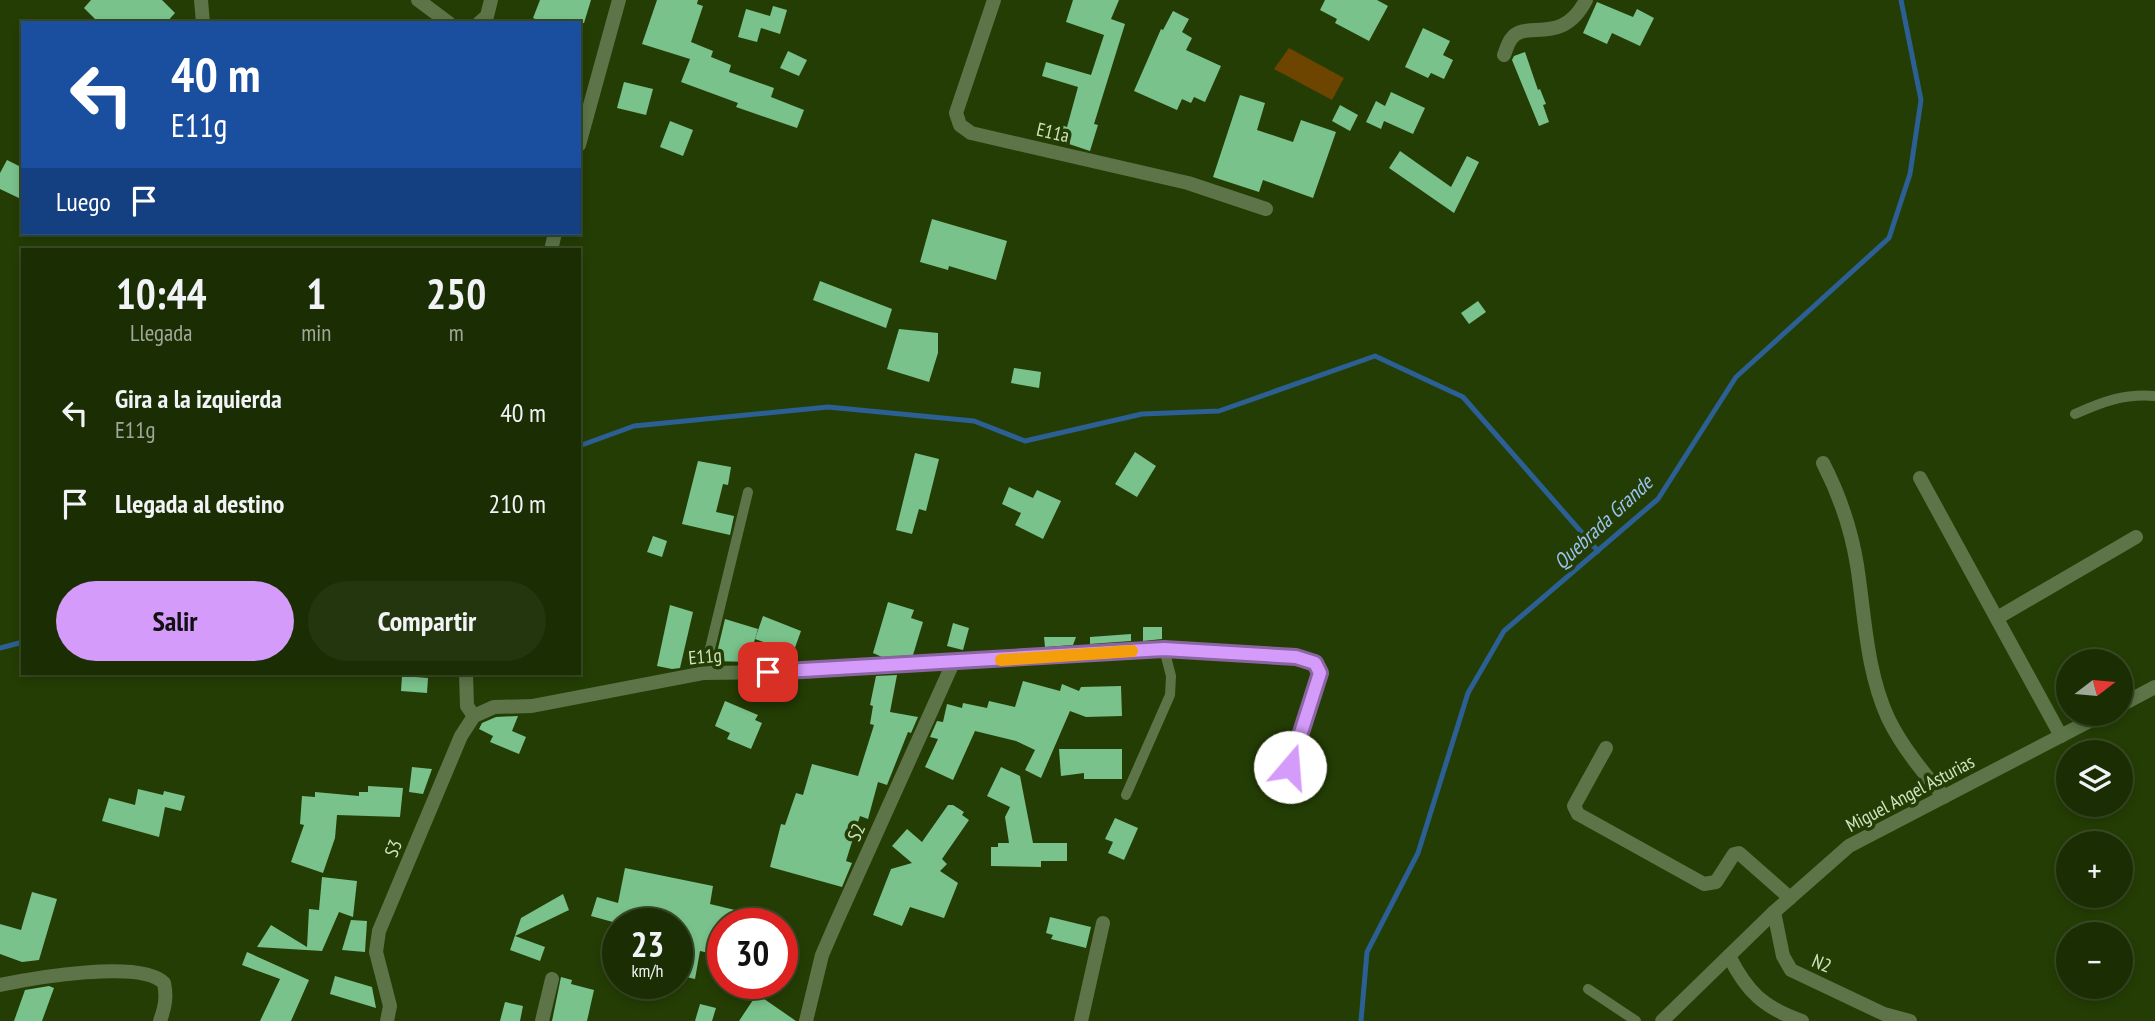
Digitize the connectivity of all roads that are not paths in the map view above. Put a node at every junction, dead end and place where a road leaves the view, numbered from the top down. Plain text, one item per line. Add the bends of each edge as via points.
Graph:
1 (201, 0) edge
2 (418, 0) edge
3 (491, 0) edge
4 (619, 0) edge
5 (994, 0) edge
6 (1587, 0) edge
7 (203, 21) edge
8 (446, 21) edge
9 (481, 21) edge
10 (1504, 55) dead end
11 (581, 138) edge
12 (1266, 209) dead end
13 (2155, 396) edge
14 (2074, 414) dead end
15 (1823, 463) dead end
16 (1920, 478) dead end
17 (748, 492) dead end
18 (2136, 537) dead end
19 (1997, 618) junction
20 (1164, 649) junction
21 (953, 663) junction
22 (704, 673) junction
23 (466, 675) edge
24 (2155, 687) edge
25 (2133, 699) edge
26 (474, 716) junction
27 (2080, 726) edge
28 (2061, 736) junction
29 (1606, 748) dead end
30 (1290, 767) dead end
31 (1126, 795) dead end
32 (1944, 797) junction
33 (1790, 898) junction
34 (1774, 912) junction
35 (1103, 923) dead end
36 (1729, 956) junction
37 (552, 979) dead end
38 (0, 985) edge
39 (1588, 989) dead end
40 (1881, 1018) edge
41 (160, 1021) edge
42 (387, 1021) edge
43 (542, 1021) edge
44 (806, 1021) edge
45 (1081, 1021) edge
46 (1636, 1021) edge
47 (1662, 1021) edge
48 (1802, 1021) edge
49 (1910, 1021) edge

1 - 7 street
2 - 8 street
3 - 9 street
4 - 11 street
5 - 12 street, E11a via 956,113 960,125 971,132 1188,183
6 - 10 street via 1567,24 1511,38
13 - 14 lane via 2110,399
15 - 32 street via 1842,500 1857,564 1867,642 1887,716 1907,751
16 - 19 street
17 - 22 lane
18 - 19 street
19 - 28 street
20 - 21 street, E11g
20 - 30 street, E11g via 1296,657 1315,663 1320,673
20 - 31 lane via 1170,695
21 - 22 street, E11g
21 - 44 street, S2 via 822,956
22 - 26 street, E11g via 532,706 494,707
23 - 26 street via 467,706
24 - 25 street
26 - 42 street, S3 via 461,736 379,930 376,951 390,1006
27 - 28 street, Miguel Angel Asturias
28 - 32 street, Miguel Angel Asturias
29 - 33 street via 1574,806 1578,814 1704,884 1716,882 1739,852
32 - 33 street, Miguel Angel Asturias via 1849,846
33 - 34 street, Miguel Angel Asturias
34 - 36 street, Miguel Angel Asturias
34 - 40 street, N2 via 1783,956 1791,970
35 - 45 street
36 - 47 street, Miguel Angel Asturias
36 - 48 street via 1759,1001
37 - 43 street
38 - 41 street via 69,974 150,973 164,983 166,992
39 - 46 lane
40 - 49 street, N2

